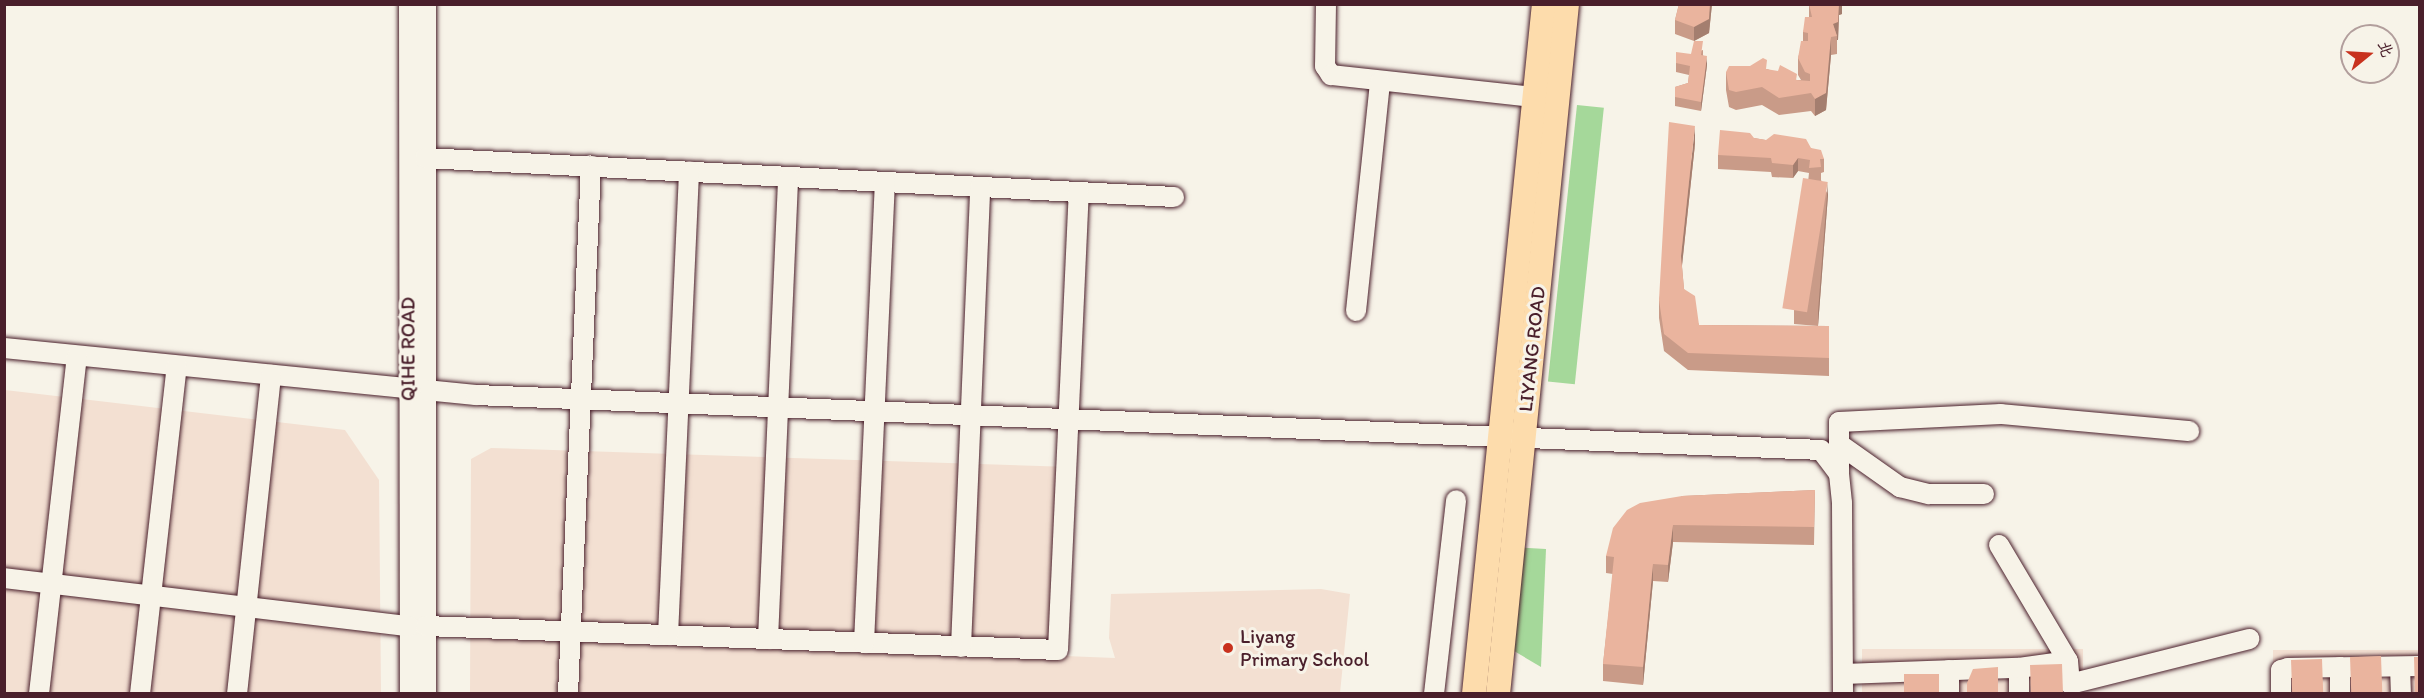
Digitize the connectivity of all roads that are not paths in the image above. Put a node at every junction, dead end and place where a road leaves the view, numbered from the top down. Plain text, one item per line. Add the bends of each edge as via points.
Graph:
1 (410, 4) edge
2 (426, 4) edge
3 (1326, 4) edge
4 (1544, 4) edge
5 (1567, 4) edge
6 (1380, 82) junction
7 (1534, 97) junction
8 (425, 158) junction
9 (591, 166) junction
10 (689, 171) junction
11 (788, 177) junction
12 (885, 182) junction
13 (980, 187) junction
14 (1079, 192) junction
15 (1173, 197) dead end
16 (1356, 311) dead end
17 (4, 348) edge
18 (77, 356) junction
19 (177, 366) junction
20 (271, 375) junction
21 (417, 389) junction
22 (581, 399) junction
23 (678, 403) junction
24 (778, 407) junction
25 (874, 411) junction
26 (971, 414) junction
27 (1069, 418) junction
28 (2188, 430) dead end
29 (1512, 435) junction
30 (1839, 444) junction
31 (1839, 474) junction
32 (1984, 494) dead end
33 (1456, 500) dead end
34 (2000, 545) dead end
35 (4, 578) edge
36 (51, 584) junction
37 (151, 596) junction
38 (246, 607) junction
39 (418, 626) junction
40 (571, 631) junction
41 (668, 635) junction
42 (768, 639) junction
43 (2249, 639) dead end
44 (864, 643) junction
45 (961, 646) junction
46 (2068, 661) junction
47 (2420, 666) edge
48 (2340, 667) junction
49 (2400, 667) junction
50 (2019, 668) junction
51 (1949, 670) junction
52 (1843, 684) edge
53 (2070, 689) edge
54 (39, 693) edge
55 (140, 693) edge
56 (237, 693) edge
57 (410, 693) edge
58 (426, 693) edge
59 (568, 693) edge
60 (1434, 693) edge
61 (1474, 693) edge
62 (1498, 693) edge
63 (1949, 693) edge
64 (2019, 693) edge
65 (2281, 693) edge
66 (2340, 693) edge
67 (2401, 693) edge

1 - 21 street, QIHE ROAD
2 - 8 street, QIHE ROAD
3 - 6 street via 1325,66 1339,78
4 - 7 main road, LIYANG ROAD
5 - 29 main road, LIYANG ROAD
6 - 7 street
6 - 16 street
7 - 29 main road, LIYANG ROAD
8 - 9 street
8 - 21 street, QIHE ROAD
9 - 10 street
9 - 22 street
10 - 11 street
10 - 23 street
11 - 12 street
11 - 24 street
12 - 13 street
12 - 25 street
13 - 14 street
13 - 26 street
14 - 15 street
14 - 27 street
17 - 18 street
18 - 19 street
18 - 36 street
19 - 20 street
19 - 37 street
20 - 21 street
20 - 38 street
21 - 22 street
21 - 39 street, QIHE ROAD
22 - 23 street
22 - 40 street
23 - 24 street
23 - 41 street
24 - 25 street
24 - 42 street
25 - 26 street
25 - 44 street
26 - 27 street
26 - 45 street
27 - 29 street
27 - 45 street via 1058,650
28 - 30 street via 2001,414 1964,415 1839,422
29 - 31 street via 1821,450
29 - 61 main road, LIYANG ROAD
29 - 62 main road, LIYANG ROAD
30 - 31 street
30 - 32 street via 1900,487 1929,494
31 - 52 street
33 - 60 street
34 - 46 street
35 - 36 street
36 - 37 street
36 - 54 street
37 - 38 street
37 - 55 street
38 - 39 street
38 - 56 street
39 - 40 street
39 - 57 street, QIHE ROAD
39 - 58 street, QIHE ROAD
40 - 41 street
40 - 59 street
41 - 42 street
42 - 44 street
43 - 53 street
44 - 45 street
46 - 50 street
46 - 53 street
47 - 49 street
48 - 49 street
48 - 65 street via 2281,670
48 - 66 street
49 - 67 street
50 - 51 street
50 - 64 street
51 - 52 street
51 - 63 street

